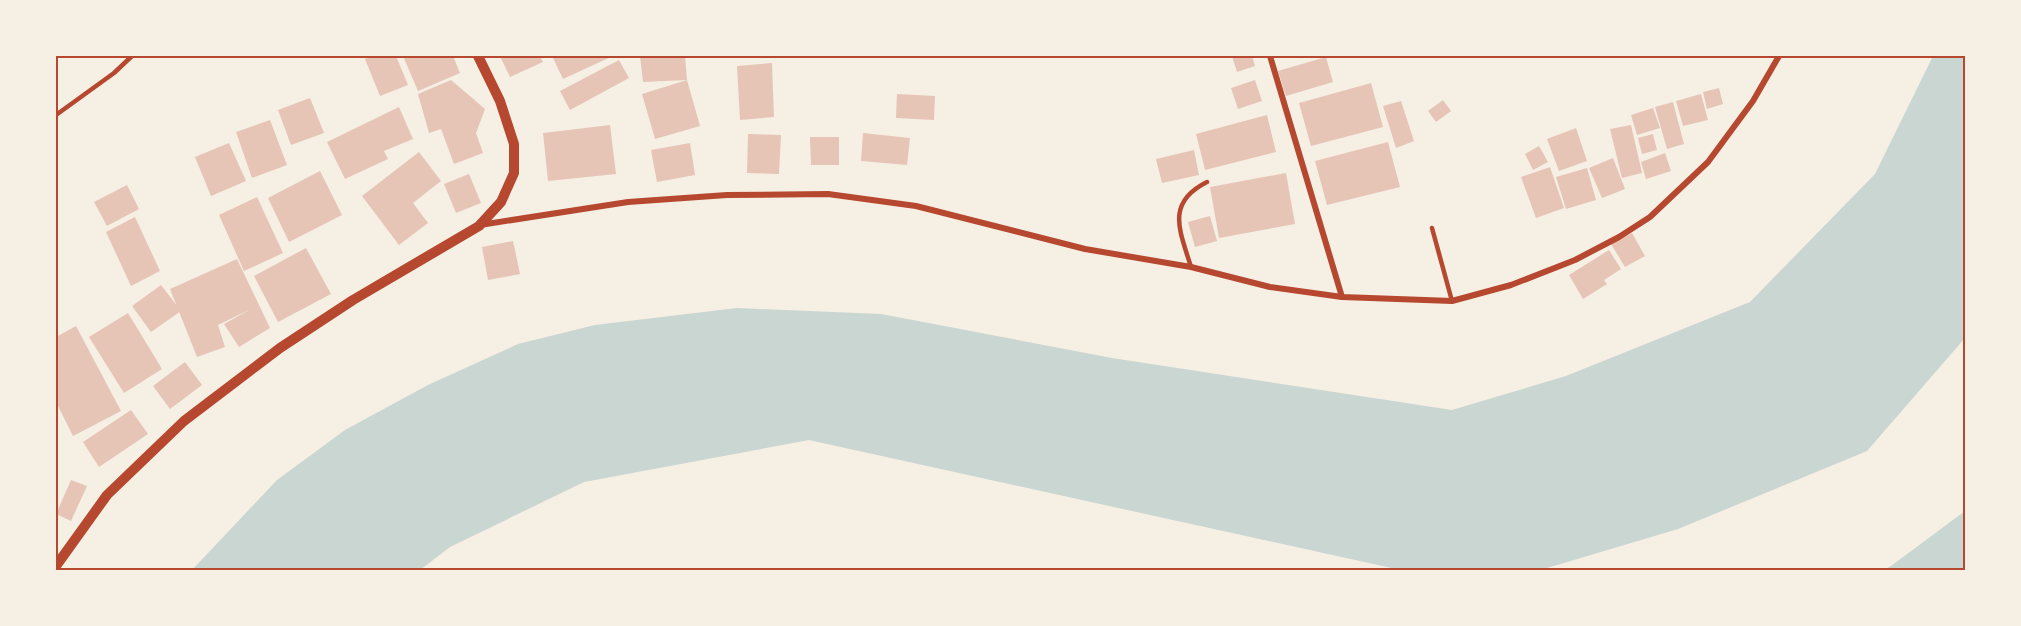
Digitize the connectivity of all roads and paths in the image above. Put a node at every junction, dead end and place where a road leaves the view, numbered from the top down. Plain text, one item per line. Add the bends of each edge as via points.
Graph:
1 (132, 56) edge
2 (478, 56) edge
3 (1270, 56) edge
4 (1779, 56) edge
5 (56, 115) edge
6 (1207, 182) dead end
7 (479, 226) junction
8 (1432, 228) dead end
9 (1191, 267) junction
10 (1342, 297) junction
11 (1452, 301) junction
12 (56, 564) edge

1 - 5 lane
2 - 7 street via 500,101 514,144 514,173 501,202
3 - 10 street
4 - 11 street via 1754,101 1708,162 1650,217 1575,260 1511,285
6 - 9 lane via 1191,190 1179,212
7 - 9 street via 628,202 727,195 828,194 916,206 1085,249
7 - 12 street via 280,348 184,421 107,495
8 - 11 lane
9 - 10 street via 1270,287
10 - 11 street

